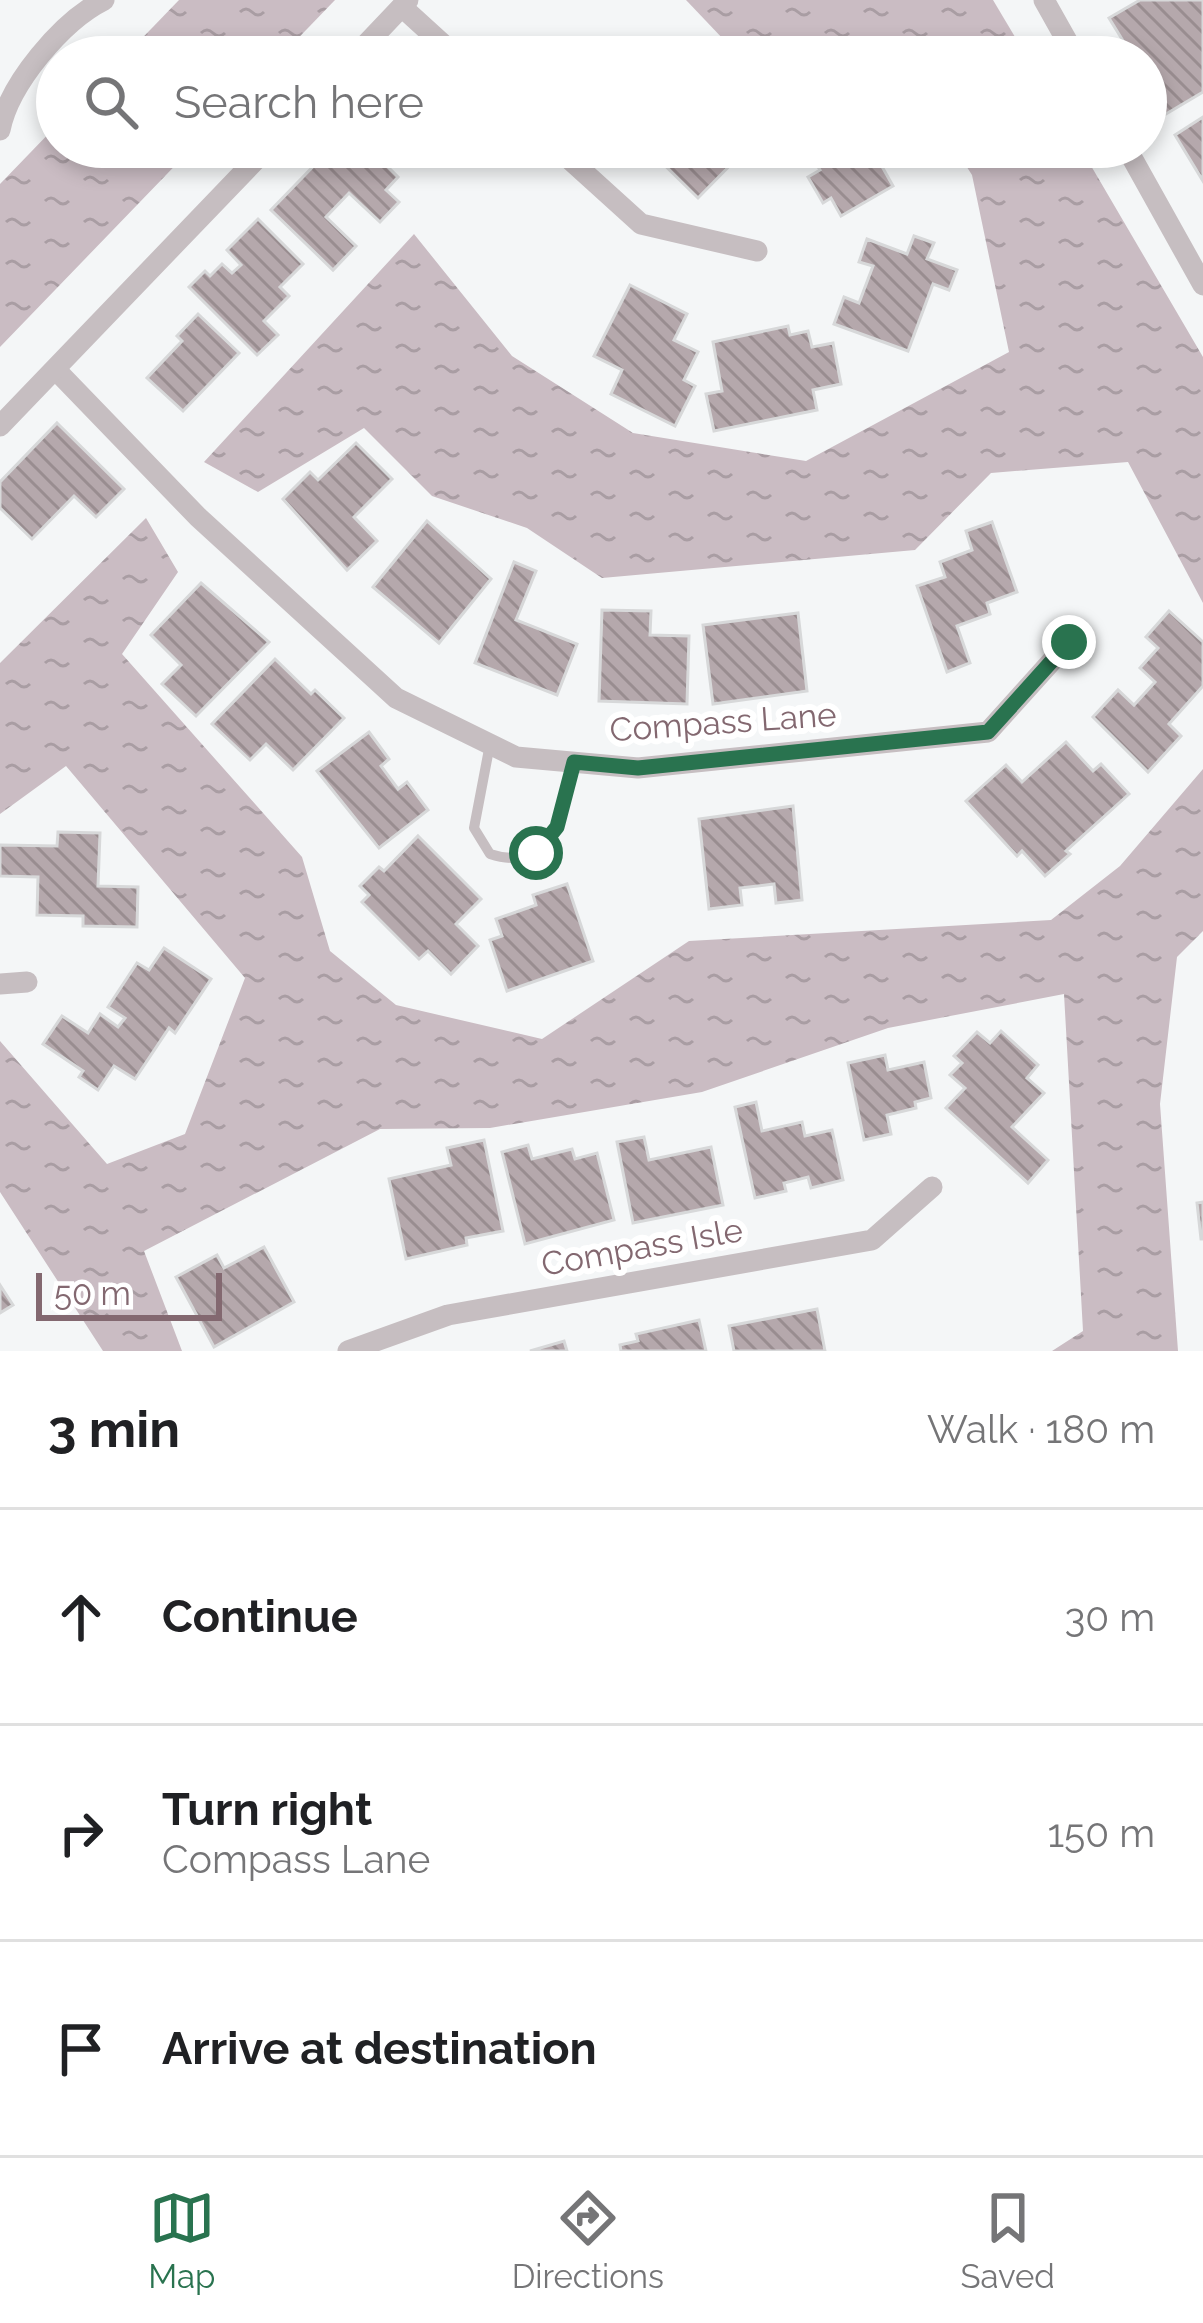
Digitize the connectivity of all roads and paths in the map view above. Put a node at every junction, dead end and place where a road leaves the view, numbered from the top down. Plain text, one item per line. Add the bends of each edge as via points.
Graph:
1 (104, 0) edge
2 (1044, 0) edge
3 (405, 3) edge
4 (60, 36) edge
5 (374, 36) edge
6 (437, 36) edge
7 (1064, 36) edge
8 (36, 61) edge
9 (2, 102) edge
10 (0, 130) edge
11 (248, 168) edge
12 (579, 168) edge
13 (1138, 168) edge
14 (757, 251) dead end
15 (1203, 285) edge
16 (56, 370) junction
17 (0, 426) edge
18 (1069, 642) dead end
19 (490, 744) junction
20 (574, 762) junction
21 (27, 982) dead end
22 (0, 984) edge
23 (932, 1187) dead end
24 (348, 1351) edge

1 - 4 street
2 - 7 street
3 - 5 street
3 - 6 street
8 - 9 street
9 - 10 street
11 - 16 street
12 - 14 street via 640,224
13 - 15 street
16 - 17 street
16 - 19 street, Compass Lane via 198,517 396,698
18 - 20 street, Compass Lane via 988,732 638,768
19 - 20 street, Compass Lane via 516,757
19 - 20 lane via 474,828 490,854 509,861 536,853 557,827
21 - 22 street
23 - 24 street, Compass Isle via 872,1240 448,1315

